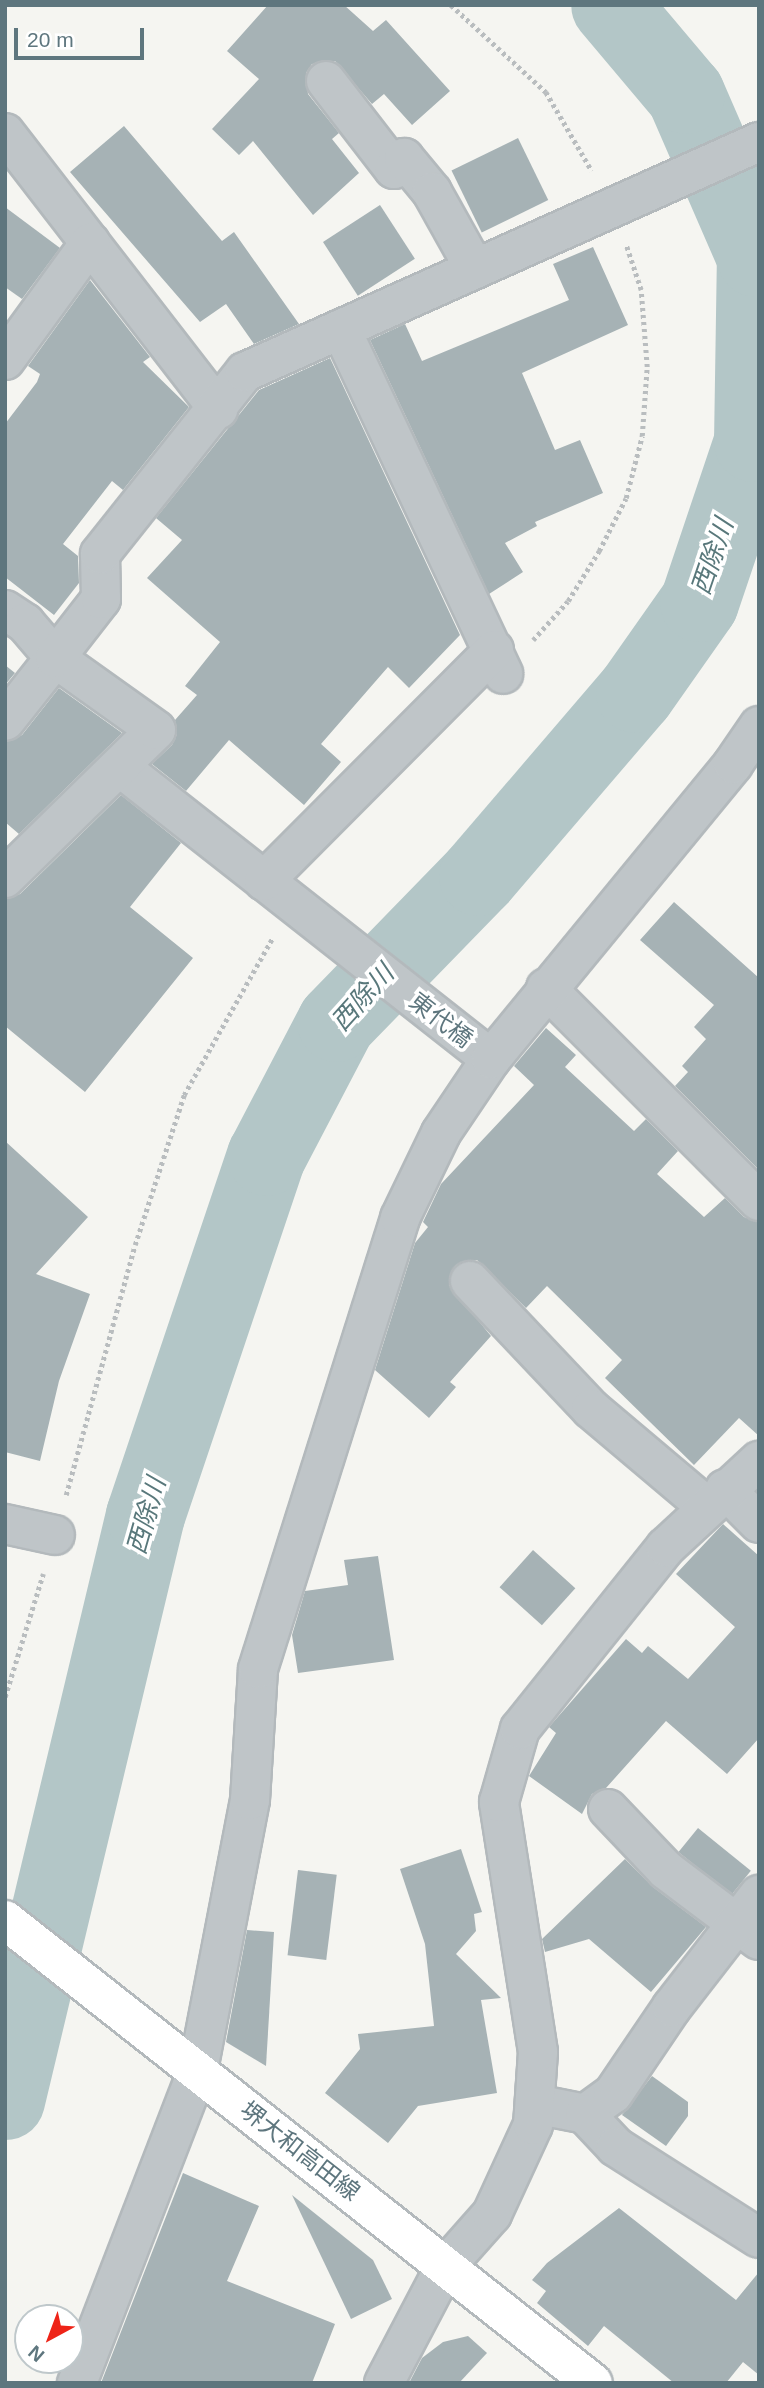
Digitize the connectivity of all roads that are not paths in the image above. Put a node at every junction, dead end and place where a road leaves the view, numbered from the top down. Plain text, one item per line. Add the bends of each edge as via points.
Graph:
1 (326, 81) dead end
2 (5, 133) edge
3 (759, 142) edge
4 (90, 243) junction
5 (475, 269) junction
6 (341, 330) junction
7 (5, 360) edge
8 (218, 409) junction
9 (5, 610) edge
10 (55, 658) junction
11 (5, 721) edge
12 (759, 726) edge
13 (120, 767) junction
14 (5, 878) edge
15 (264, 881) junction
16 (546, 988) junction
17 (489, 1058) junction
18 (759, 1201) edge
19 (470, 1282) dead end
20 (759, 1461) edge
21 (716, 1498) junction
22 (759, 1523) edge
23 (5, 1524) edge
24 (55, 1535) dead end
25 (608, 1809) dead end
26 (752, 1919) edge
27 (7, 1921) edge
28 (198, 2070) junction
29 (535, 2104) junction
30 (585, 2114) junction
31 (759, 2238) edge
32 (445, 2267) junction
33 (77, 2383) edge
34 (384, 2383) edge
35 (593, 2383) edge

1 - 5 street via 394,169 404,158 432,192
2 - 4 street
3 - 5 street
4 - 7 street
4 - 8 street
5 - 6 street
6 - 8 street via 245,372
6 - 15 street via 499,662
8 - 10 street via 100,554 101,599
9 - 10 street via 25,623
10 - 11 street
10 - 13 street via 156,730
12 - 16 street via 733,764
13 - 14 street
13 - 15 street, 東代橋
15 - 17 street, 東代橋
16 - 17 street
16 - 18 street
17 - 28 street via 441,1133 400,1218 258,1669 250,1800
19 - 21 street via 591,1409
20 - 21 street
21 - 22 street
21 - 29 street via 666,1547 520,1729 499,1802 530,1981 538,2052
23 - 24 street
25 - 26 street via 666,1870
26 - 30 street via 613,2094
27 - 28 main road, 堺大和高田線
28 - 32 main road, 堺大和高田線
28 - 33 street
29 - 30 street
29 - 32 street via 533,2125 492,2214
30 - 31 street via 616,2147
32 - 34 street
32 - 35 main road, 堺大和高田線

